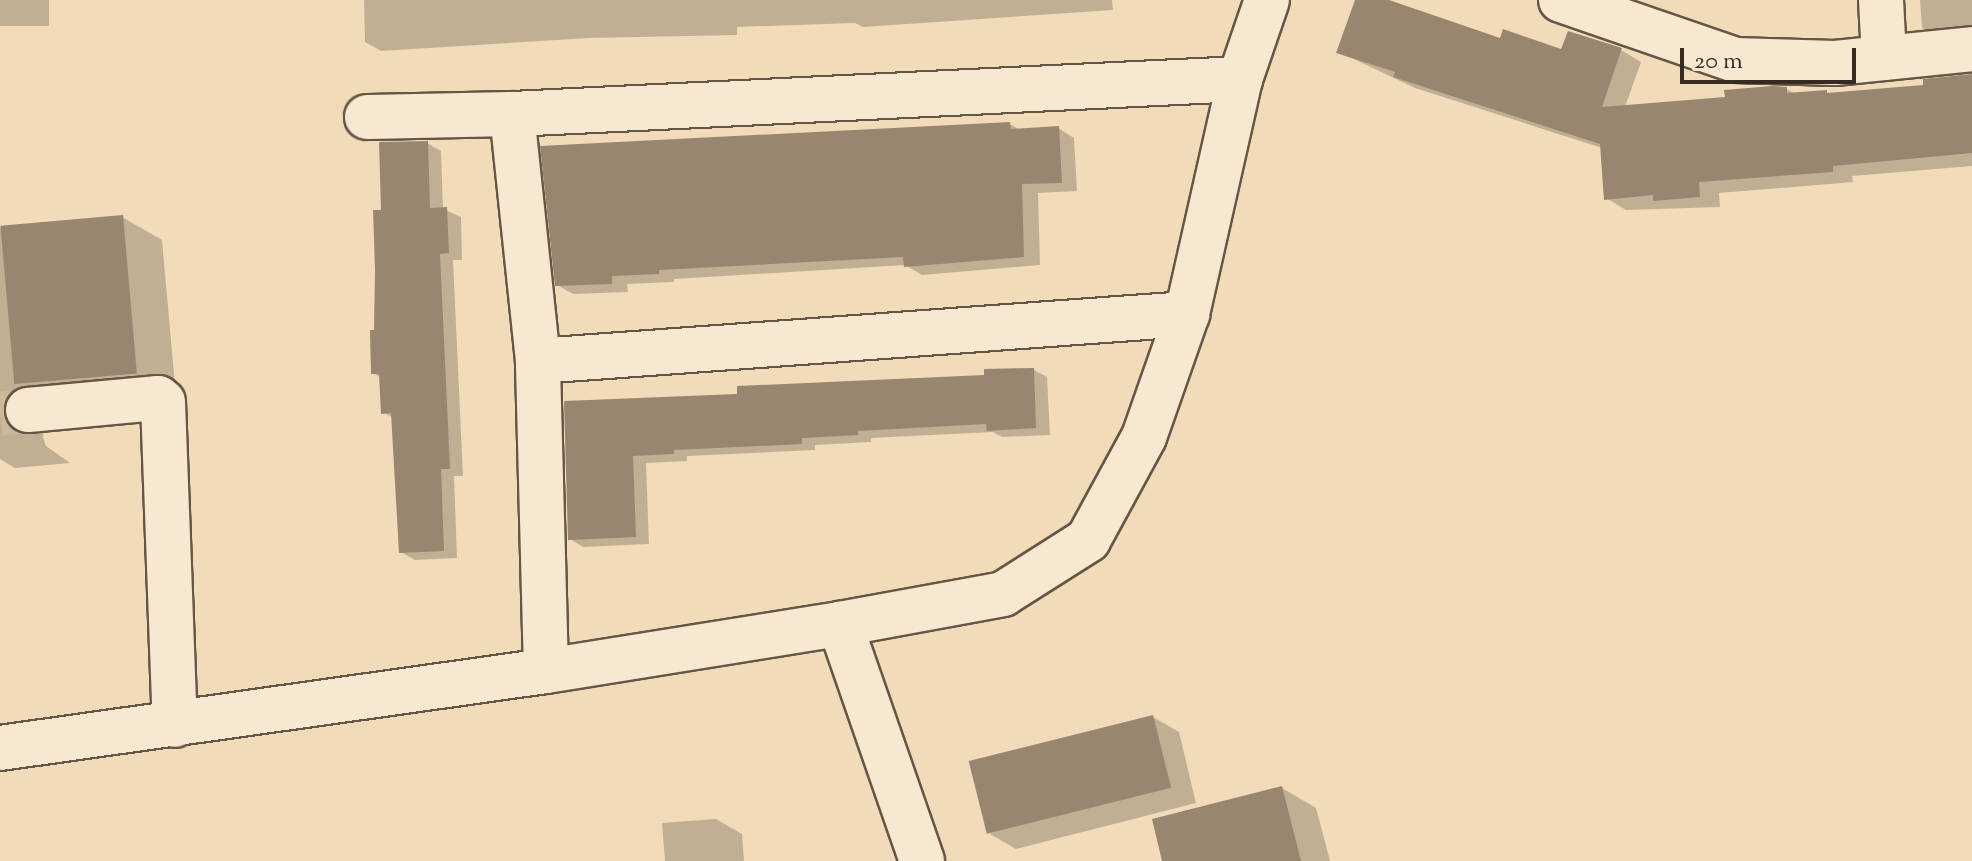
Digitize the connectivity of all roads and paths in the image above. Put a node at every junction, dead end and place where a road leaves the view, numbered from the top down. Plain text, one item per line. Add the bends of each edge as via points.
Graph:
1 (1267, 0) edge
2 (1561, 0) edge
3 (1881, 0) edge
4 (1972, 49) edge
5 (1884, 58) junction
6 (1240, 79) junction
7 (512, 114) junction
8 (367, 117) dead end
9 (1187, 314) junction
10 (538, 361) junction
11 (28, 410) tunnel mouth
12 (840, 624) junction
13 (546, 671) junction
14 (175, 725) junction
15 (0, 748) edge
16 (922, 861) edge

1 - 6 street
2 - 5 street via 1735,60 1835,63
3 - 5 street
4 - 5 street
6 - 7 street
6 - 9 street
7 - 8 street
7 - 10 street
9 - 10 street
9 - 12 street via 1144,437 1088,540 1003,594
10 - 13 street
11 - 14 street via 158,398 163,402
12 - 13 street
12 - 16 street
13 - 14 street
14 - 15 street

